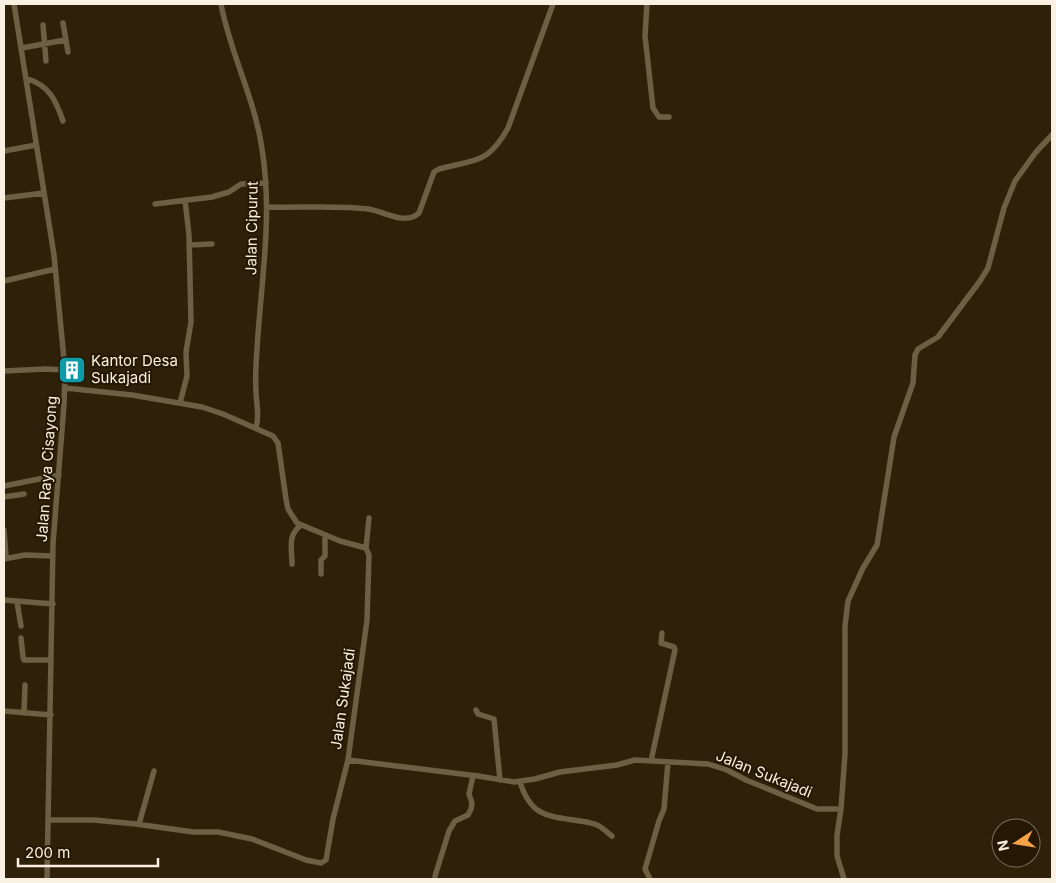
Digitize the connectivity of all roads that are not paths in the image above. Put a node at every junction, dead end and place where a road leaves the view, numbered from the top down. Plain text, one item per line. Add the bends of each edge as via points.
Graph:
1 (14, 4) edge
2 (221, 4) edge
3 (553, 4) edge
4 (647, 4) edge
5 (63, 23) dead end
6 (43, 25) dead end
7 (65, 40) junction
8 (43, 44) junction
9 (22, 48) junction
10 (68, 52) dead end
11 (46, 61) dead end
12 (26, 78) junction
13 (669, 117) dead end
14 (63, 121) dead end
15 (1052, 135) edge
16 (36, 145) junction
17 (4, 151) edge
18 (266, 183) junction
19 (44, 193) junction
20 (4, 198) edge
21 (185, 200) junction
22 (155, 204) dead end
23 (267, 207) junction
24 (212, 244) dead end
25 (189, 245) junction
26 (55, 269) junction
27 (4, 281) edge
28 (65, 370) junction
29 (4, 371) edge
30 (65, 388) junction
31 (180, 403) junction
32 (256, 428) junction
33 (59, 476) junction
34 (4, 486) edge
35 (24, 494) dead end
36 (4, 497) edge
37 (369, 518) dead end
38 (301, 525) junction
39 (4, 530) edge
40 (325, 535) junction
41 (366, 548) junction
42 (53, 556) junction
43 (5, 558) edge
44 (292, 564) dead end
45 (321, 574) dead end
46 (4, 600) edge
47 (17, 602) junction
48 (53, 604) junction
49 (21, 626) dead end
50 (662, 633) dead end
51 (21, 638) dead end
52 (52, 660) junction
53 (26, 685) dead end
54 (476, 710) dead end
55 (4, 711) edge
56 (24, 713) junction
57 (51, 715) junction
58 (348, 760) junction
59 (651, 761) junction
60 (668, 762) junction
61 (154, 770) dead end
62 (472, 776) junction
63 (500, 780) junction
64 (520, 782) junction
65 (841, 809) junction
66 (48, 820) junction
67 (139, 824) junction
68 (612, 836) dead end
69 (436, 876) dead end
70 (47, 879) edge
71 (650, 879) edge
72 (844, 879) edge

1 - 9 street, Jalan Raya Cisayong
2 - 18 street, Jalan Cipurut via 256,123
3 - 23 street via 508,128 499,144 483,158 434,172 421,209 413,218 369,209
4 - 13 street via 645,36 653,108 659,117
5 - 7 street
6 - 8 street
7 - 8 street
7 - 10 street
8 - 9 street
8 - 11 street
9 - 12 street, Jalan Raya Cisayong
12 - 14 street via 48,91 56,101
12 - 16 street, Jalan Raya Cisayong
15 - 65 street via 1015,181 1004,208 988,268 980,281 938,337 918,349 915,355 913,383 894,437 877,545 848,602
16 - 17 street
16 - 19 street, Jalan Raya Cisayong
18 - 21 street via 241,184 212,197
18 - 23 street, Jalan Cipurut
19 - 20 street
19 - 26 street, Jalan Raya Cisayong
21 - 22 street
21 - 25 street
23 - 32 street, Jalan Cipurut via 256,364
24 - 25 street
25 - 31 street via 191,322 186,352 187,376
26 - 27 street
26 - 28 street, Jalan Raya Cisayong
28 - 29 street
28 - 30 street, Jalan Raya Cisayong
30 - 31 street
30 - 33 street, Jalan Raya Cisayong
31 - 32 street via 209,409
32 - 38 street via 273,436 278,443 288,509
33 - 34 street
33 - 42 street, Jalan Raya Cisayong
35 - 36 street
37 - 41 street, Jalan Sukajadi
38 - 40 street
38 - 44 street via 292,533
39 - 43 street
40 - 41 street
40 - 45 street
41 - 58 street, Jalan Sukajadi via 369,555 367,620
42 - 43 street
42 - 48 street, Jalan Raya Cisayong
46 - 47 street
47 - 48 street
47 - 49 street
48 - 52 street, Jalan Raya Cisayong
50 - 59 street via 661,643 675,650
51 - 52 street via 24,660
52 - 57 street, Jalan Raya Cisayong
53 - 56 street
54 - 63 street via 478,714 494,719
55 - 56 street
56 - 57 street
57 - 66 street, Jalan Raya Cisayong
58 - 62 street, Jalan Sukajadi
58 - 67 street via 323,863 306,860 252,839
59 - 60 street, Jalan Sukajadi
59 - 64 street, Jalan Sukajadi via 635,760 617,766 560,772
60 - 65 street, Jalan Sukajadi via 708,764 817,809
60 - 71 street via 664,809 645,869
61 - 67 street
62 - 63 street, Jalan Sukajadi
62 - 69 street via 471,809 468,815 455,821 449,831
63 - 64 street, Jalan Sukajadi
64 - 68 street via 524,794 537,811 547,816 589,822
65 - 72 street via 837,856
66 - 67 street
66 - 70 street, Jalan Raya Cisayong

